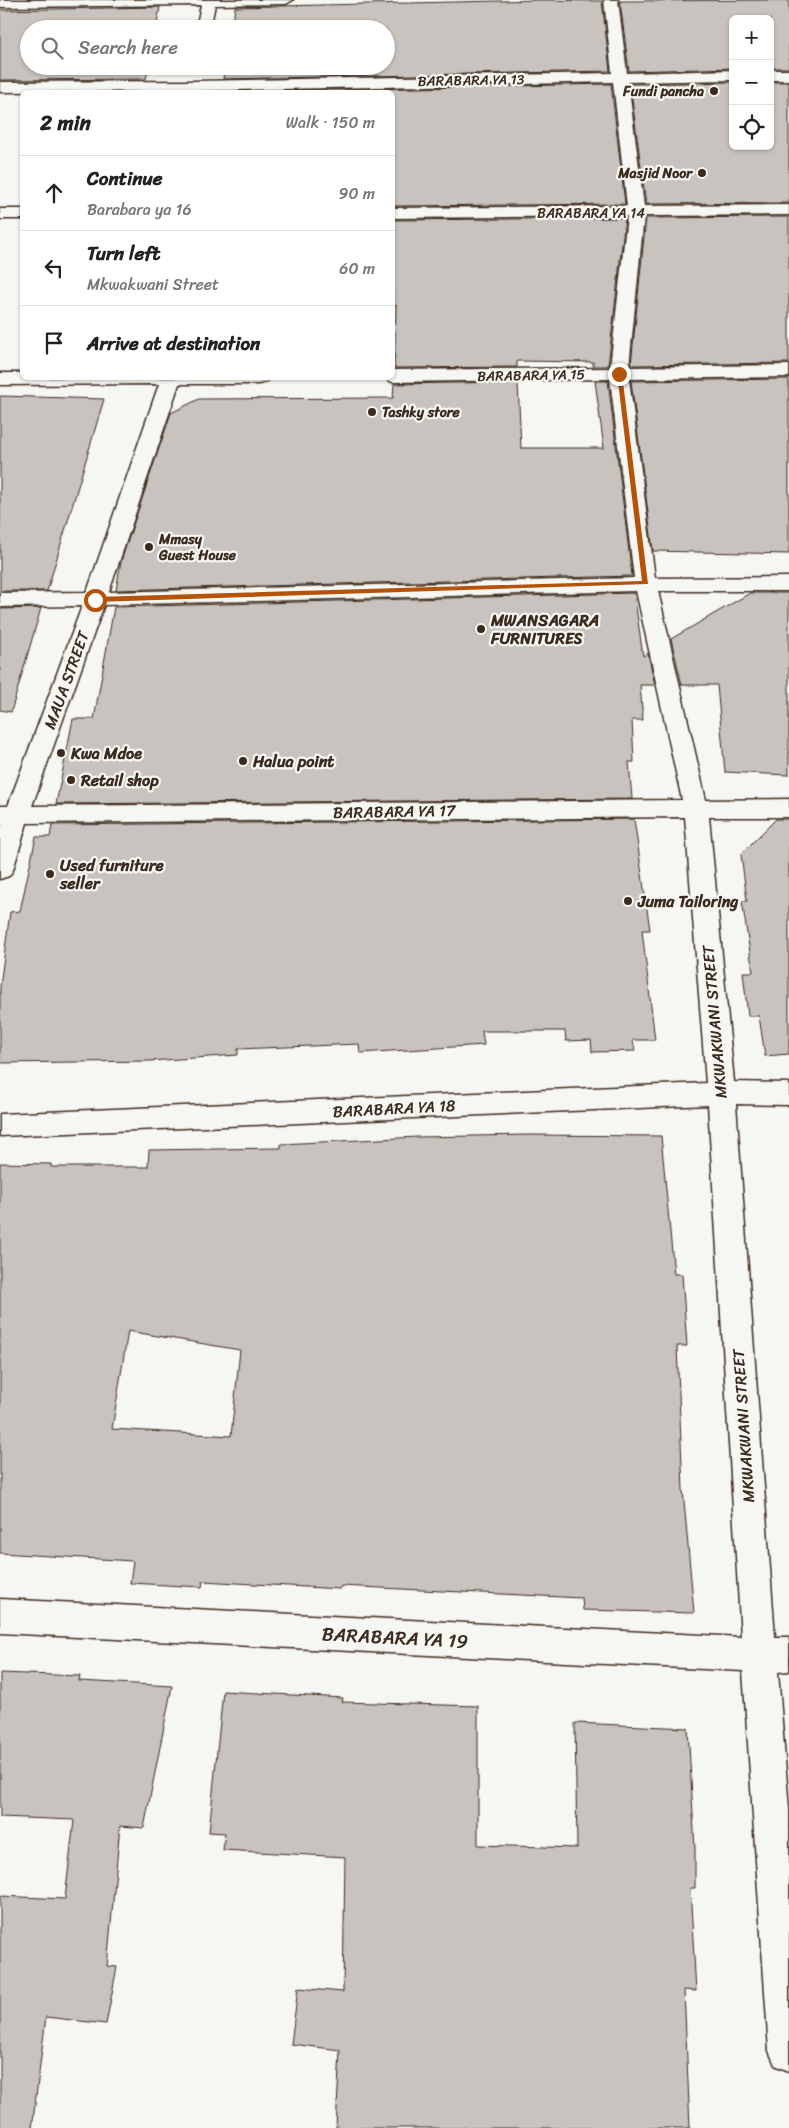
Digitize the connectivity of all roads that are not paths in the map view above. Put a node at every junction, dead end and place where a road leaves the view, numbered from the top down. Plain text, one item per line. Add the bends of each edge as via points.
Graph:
1 (286, 0) edge
2 (611, 0) edge
3 (209, 1) edge
4 (0, 3) edge
5 (206, 20) edge
6 (774, 75) edge
7 (789, 75) edge
8 (621, 76) junction
9 (729, 76) edge
10 (193, 84) edge
11 (0, 87) edge
12 (789, 210) edge
13 (636, 212) junction
14 (395, 213) edge
15 (0, 214) edge
16 (20, 214) edge
17 (789, 371) edge
18 (619, 374) junction
19 (395, 376) edge
20 (0, 379) edge
21 (20, 379) edge
22 (169, 380) edge
23 (646, 583) junction
24 (789, 584) edge
25 (0, 600) edge
26 (95, 600) junction
27 (696, 808) junction
28 (789, 808) edge
29 (8, 815) edge
30 (0, 870) edge
31 (721, 1094) junction
32 (789, 1094) edge
33 (0, 1125) edge
34 (0, 1616) edge
35 (774, 1654) edge
36 (789, 2052) edge

1 - 3 street
2 - 8 street, MKWAKWANI STREET
3 - 4 street
3 - 5 street
6 - 7 street
8 - 9 street, BARABARA YA 13
8 - 10 street, BARABARA YA 13
8 - 13 street, MKWAKWANI STREET
10 - 11 street, BARABARA YA 13
12 - 13 street, BARABARA YA 14
13 - 14 street, BARABARA YA 14
13 - 18 street, MKWAKWANI STREET
15 - 16 street
17 - 18 street, BARABARA YA 15
18 - 19 street, BARABARA YA 15
18 - 23 street, MKWAKWANI STREET
20 - 21 street
22 - 26 street, MAUA STREET
23 - 24 street
23 - 26 street
23 - 27 street, MKWAKWANI STREET
25 - 26 street
26 - 29 street, MAUA STREET
27 - 28 street, BARABARA YA 17
27 - 29 street, BARABARA YA 17
27 - 31 street, MKWAKWANI STREET
29 - 30 street, MAUA STREET
31 - 32 street, BARABARA YA 18
31 - 33 street, BARABARA YA 18
31 - 35 street, MKWAKWANI STREET
34 - 35 street, BARABARA YA 19
35 - 36 street, MKWAKWANI STREET

